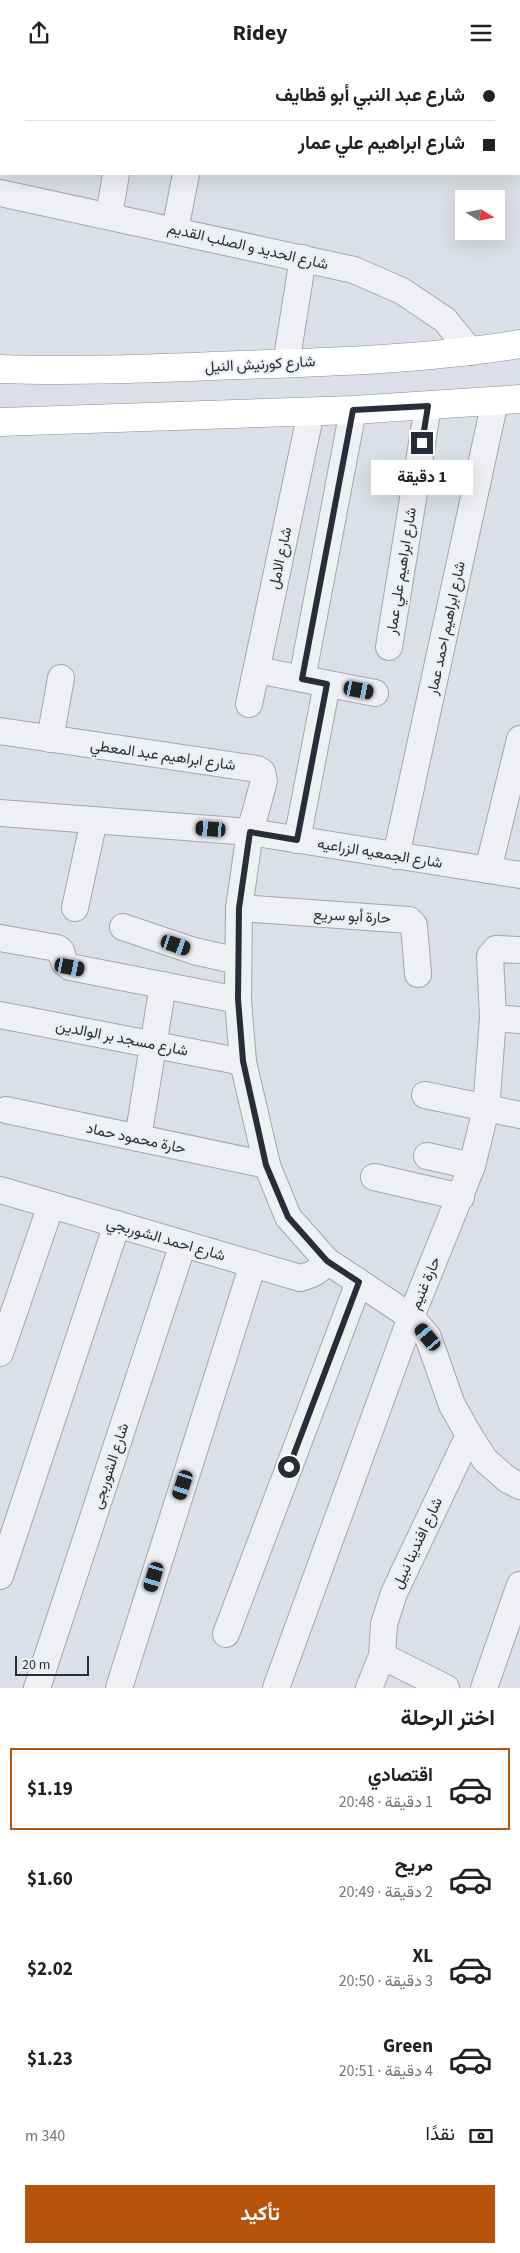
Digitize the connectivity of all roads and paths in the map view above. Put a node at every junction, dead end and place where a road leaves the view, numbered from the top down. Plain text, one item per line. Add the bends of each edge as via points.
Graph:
1 (116, 175) edge
2 (186, 175) edge
3 (0, 193) edge
4 (109, 215) junction
5 (175, 230) junction
6 (303, 258) junction
7 (520, 344) edge
8 (471, 352) junction
9 (286, 364) junction
10 (0, 369) edge
11 (507, 400) edge
12 (428, 406) junction
13 (353, 410) junction
14 (311, 412) junction
15 (0, 422) edge
16 (389, 647) dead end
17 (257, 670) junction
18 (61, 678) dead end
19 (302, 679) junction
20 (327, 684) junction
21 (375, 693) dead end
22 (249, 704) dead end
23 (0, 731) edge
24 (50, 739) junction
25 (520, 739) edge
26 (0, 813) edge
27 (94, 820) junction
28 (250, 832) junction
29 (297, 840) junction
30 (396, 856) junction
31 (488, 870) junction
32 (520, 875) edge
33 (76, 908) dead end
34 (239, 908) junction
35 (123, 927) dead end
36 (0, 938) edge
37 (520, 950) edge
38 (238, 961) junction
39 (418, 974) dead end
40 (163, 985) junction
41 (238, 999) junction
42 (0, 1015) edge
43 (493, 1017) junction
44 (520, 1020) edge
45 (153, 1044) junction
46 (243, 1061) junction
47 (425, 1095) dead end
48 (486, 1109) junction
49 (6, 1110) dead end
50 (520, 1115) edge
51 (138, 1138) junction
52 (427, 1156) dead end
53 (266, 1165) junction
54 (472, 1166) junction
55 (374, 1177) dead end
56 (0, 1191) edge
57 (461, 1197) junction
58 (51, 1205) junction
59 (116, 1224) junction
60 (183, 1244) junction
61 (327, 1261) junction
62 (253, 1264) junction
63 (359, 1282) junction
64 (411, 1317) junction
65 (0, 1353) edge
66 (469, 1435) junction
67 (520, 1486) edge
68 (0, 1576) edge
69 (520, 1585) edge
70 (226, 1634) dead end
71 (382, 1657) junction
72 (37, 1688) edge
73 (119, 1688) edge
74 (276, 1688) edge
75 (369, 1688) edge
76 (446, 1688) edge
77 (484, 1688) edge

1 - 4 street
2 - 5 street
3 - 4 street, شارع الحديد و الصلب القديم
4 - 5 street, شارع الحديد و الصلب القديم
5 - 6 street, شارع الحديد و الصلب القديم
6 - 8 street, شارع الحديد و الصلب القديم via 354,270 402,291 445,320
6 - 9 street
7 - 8 highway, شارع كورنيش النيل
8 - 9 highway, شارع كورنيش النيل
9 - 10 highway, شارع كورنيش النيل via 69,371
11 - 12 highway
11 - 30 street, شارع ابراهيم احمد عمار
12 - 13 highway
12 - 16 street, شارع ابراهيم علي عمار
13 - 14 highway
13 - 19 street
14 - 15 highway
14 - 17 street, شارع الامل
17 - 19 street
17 - 22 street, شارع الامل
18 - 24 street
19 - 20 street
20 - 21 street
20 - 29 street
23 - 24 street, شارع ابراهيم عبد المعطي
24 - 28 street, شارع ابراهيم عبد المعطي via 259,770 264,781
25 - 31 street
26 - 27 street, شارع الجمعيه الزراعيه
27 - 28 street, شارع الجمعيه الزراعيه
27 - 33 street
28 - 29 street, شارع الجمعيه الزراعيه
28 - 34 street
29 - 30 street, شارع الجمعيه الزراعيه
30 - 31 street, شارع الجمعيه الزراعيه
31 - 32 street, شارع الجمعيه الزراعيه
34 - 38 street
34 - 39 street, حارة أبو سريع via 409,920 414,925
35 - 38 street via 194,951
36 - 40 street via 57,948 70,967
37 - 43 street, حارة غنيم via 496,949 490,956
38 - 41 street
40 - 41 street
40 - 45 street
41 - 46 street
42 - 45 street, شارع مسجد بر الوالدين
43 - 44 street
43 - 48 street, حارة غنيم
45 - 46 street, شارع مسجد بر الوالدين
45 - 51 street
46 - 53 street
47 - 48 street
48 - 50 street
48 - 54 street, حارة غنيم
49 - 51 street, حارة محمود حماد
51 - 53 street, حارة محمود حماد
52 - 54 street
53 - 61 street via 288,1217
54 - 57 street, حارة غنيم
55 - 57 street
56 - 58 street, شارع احمد الشوربجي
57 - 64 street, حارة غنيم
58 - 59 street, شارع احمد الشوربجي
58 - 65 street
59 - 60 street, شارع احمد الشوربجي
59 - 68 street
60 - 62 street, شارع احمد الشوربجي
60 - 72 street, شارع الشوربجى
61 - 62 street, شارع احمد الشوربجي via 320,1270 300,1278
61 - 63 street
62 - 73 street
63 - 64 street
63 - 70 street
64 - 66 street via 428,1337 452,1405
64 - 74 street, حارة غنيم
66 - 67 street via 485,1460
66 - 71 street, شارع افندينا نبيل via 394,1593 384,1624
69 - 77 street
71 - 75 street, شارع افندينا نبيل
71 - 76 street

